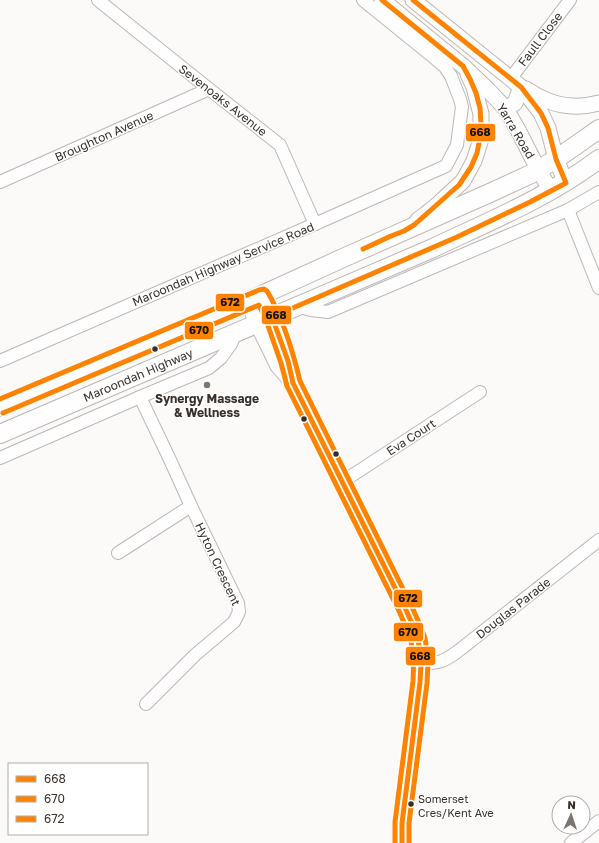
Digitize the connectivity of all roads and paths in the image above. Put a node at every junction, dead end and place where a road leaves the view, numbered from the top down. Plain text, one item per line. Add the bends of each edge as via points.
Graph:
1 (98, 0) edge
2 (363, 0) edge
3 (382, 0) edge
4 (414, 0) edge
5 (570, 0) edge
6 (399, 21) junction
7 (462, 66) junction
8 (516, 82) junction
9 (209, 89) junction
10 (599, 102) edge
11 (506, 109) junction
12 (599, 129) edge
13 (556, 159) junction
14 (599, 159) edge
15 (538, 169) junction
16 (0, 182) edge
17 (558, 187) junction
18 (599, 192) edge
19 (568, 210) junction
20 (315, 224) junction
21 (407, 230) junction
22 (599, 288) edge
23 (255, 299) junction
24 (296, 306) junction
25 (265, 320) junction
26 (236, 332) junction
27 (0, 361) edge
28 (480, 392) dead end
29 (140, 397) junction
30 (0, 407) edge
31 (0, 434) edge
32 (0, 458) edge
33 (342, 482) junction
34 (191, 506) junction
35 (599, 540) edge
36 (118, 553) dead end
37 (421, 664) junction
38 (146, 704) dead end
39 (599, 821) edge
40 (402, 843) edge
41 (571, 843) edge

1 - 9 street, Sevenoaks Avenue
2 - 6 street
3 - 6 main road, Yarra Road
4 - 6 main road
4 - 8 main road, Yarra Road
5 - 8 street, Faull Close
6 - 7 main road, Yarra Road
6 - 20 street, Maroondah Highway Service Road via 451,76 462,107 457,145 446,166
7 - 11 main road, Yarra Road
7 - 21 main road via 474,87 481,114 481,139 474,162 463,181
8 - 10 main road via 546,100 568,106
8 - 11 main road via 515,103
8 - 13 main road, Yarra Road via 541,113 548,128
9 - 16 street, Broughton Avenue
9 - 20 street, Sevenoaks Avenue via 280,145
11 - 15 main road, Yarra Road
12 - 13 highway, Maroondah Highway
13 - 15 highway, Maroondah Highway
13 - 17 main road, Yarra Road
14 - 17 highway, Maroondah Highway
15 - 17 main road, Yarra Road
15 - 21 highway, Maroondah Highway
17 - 24 highway, Maroondah Highway via 433,248
18 - 19 street
19 - 22 street
19 - 24 street via 328,312
20 - 27 street, Maroondah Highway Service Road
21 - 23 highway, Maroondah Highway
23 - 25 main road
23 - 30 highway, Maroondah Highway
24 - 25 highway, Maroondah Highway
25 - 26 highway, Maroondah Highway
25 - 33 main road via 288,361 293,383
26 - 29 street via 231,344 209,368
26 - 31 highway, Maroondah Highway
28 - 33 street, Eva Court
29 - 32 street
29 - 34 street, Hyton Crescent
33 - 37 main road via 416,632
34 - 36 street
34 - 38 street, Hyton Crescent via 238,603 239,612 234,622
35 - 37 street, Douglas Parade via 451,656 438,662
37 - 40 main road via 402,823
39 - 41 street

